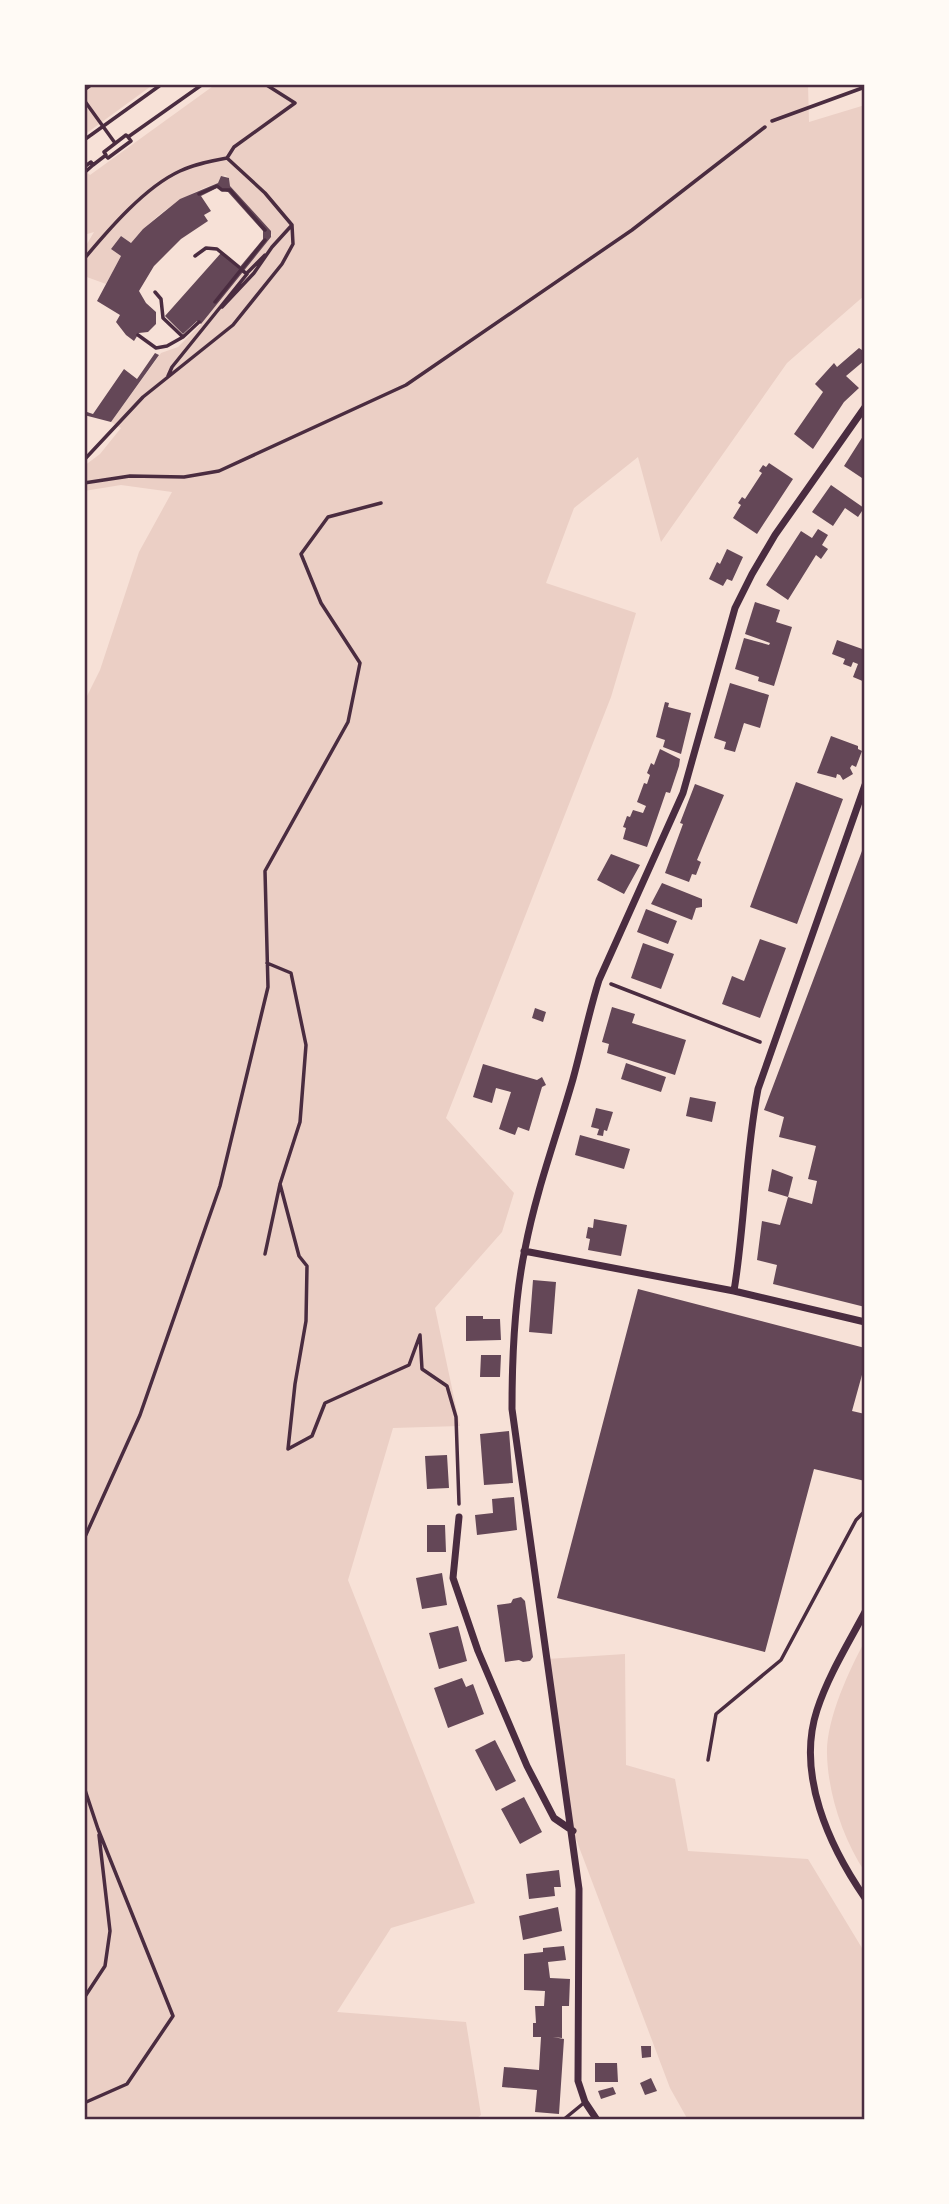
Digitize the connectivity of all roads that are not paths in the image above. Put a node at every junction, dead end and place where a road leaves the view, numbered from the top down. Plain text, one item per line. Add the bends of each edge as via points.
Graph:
1 (865, 87) edge
2 (772, 121) road end
3 (865, 407) edge
4 (865, 785) edge
5 (862, 802) edge
6 (524, 1251) junction
7 (734, 1291) junction
8 (865, 1322) edge
9 (865, 1511) edge
10 (459, 1517) road end
11 (865, 1612) edge
12 (708, 1760) dead end
13 (573, 1831) junction
14 (865, 1898) edge
15 (585, 2102) junction
16 (563, 2120) edge
17 (597, 2120) edge

1 - 2 lane
3 - 6 street via 775,535 735,608 682,793 599,980
4 - 5 street
5 - 7 street via 758,1089
6 - 7 street
6 - 13 street via 512,1409
7 - 8 street
9 - 12 lane via 781,1660 716,1714
10 - 13 street via 453,1577 478,1651 554,1818
11 - 14 street via 829,1681 811,1735 818,1805 840,1858
13 - 15 street via 579,1889 578,2081
15 - 16 lane
15 - 17 street

